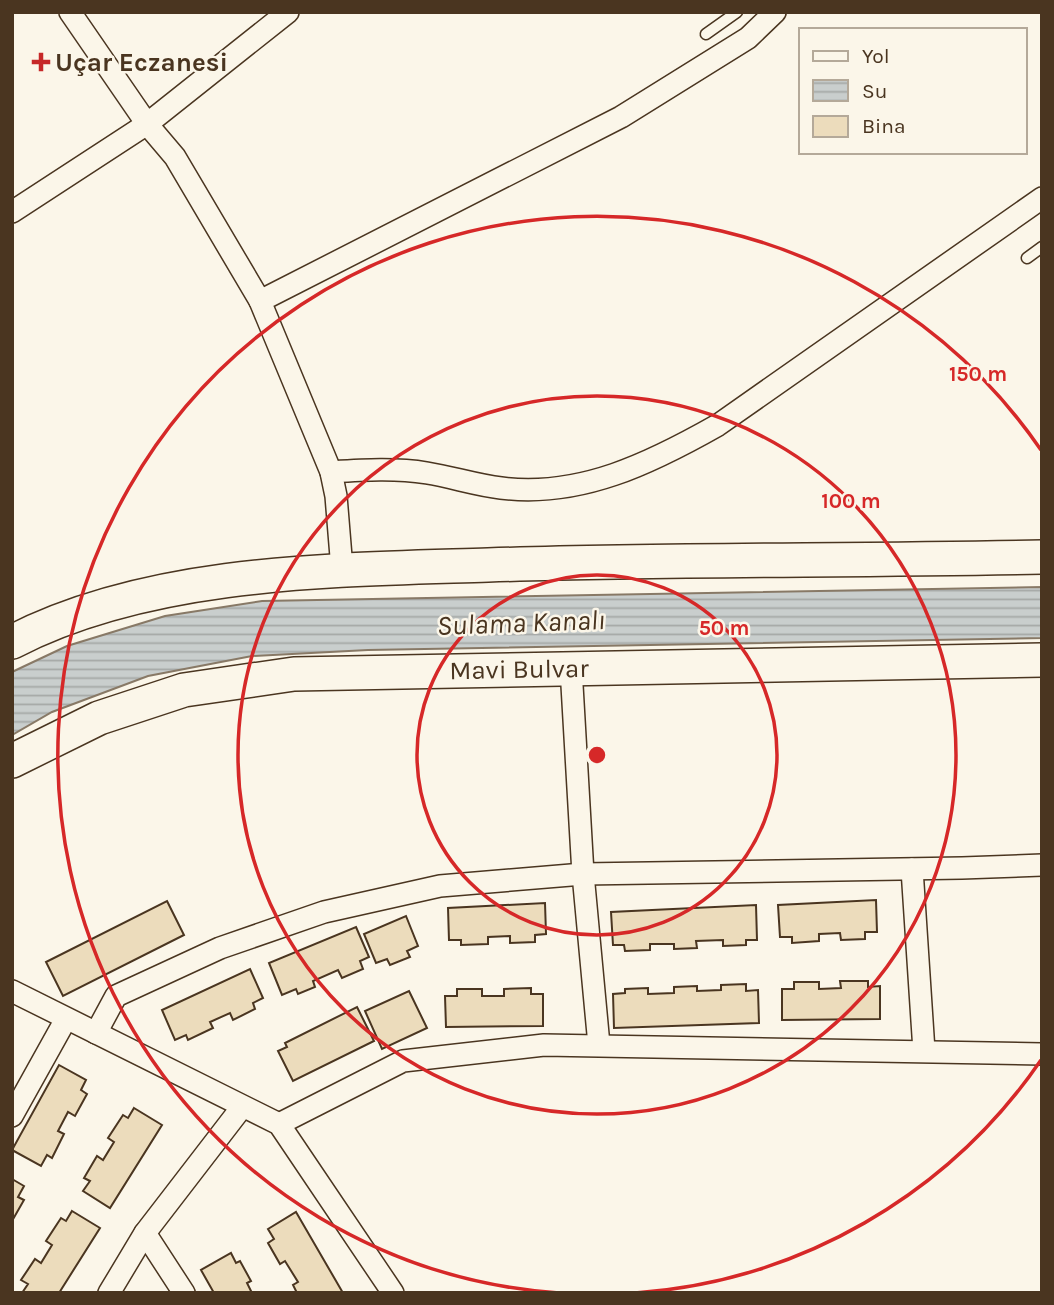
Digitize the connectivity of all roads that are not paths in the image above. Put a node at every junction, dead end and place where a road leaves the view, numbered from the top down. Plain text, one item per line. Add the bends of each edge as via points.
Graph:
1 (70, 12) edge
2 (288, 12) edge
3 (737, 12) edge
4 (775, 12) edge
5 (706, 34) dead end
6 (147, 124) junction
7 (1042, 198) edge
8 (12, 212) edge
9 (1042, 247) edge
10 (1027, 258) dead end
11 (260, 301) junction
12 (331, 472) junction
13 (1042, 558) edge
14 (342, 569) junction
15 (12, 642) edge
16 (1042, 660) edge
17 (571, 668) junction
18 (12, 761) edge
19 (1042, 865) edge
20 (912, 869) junction
21 (583, 874) junction
22 (12, 991) edge
23 (66, 1018) junction
24 (96, 1033) junction
25 (598, 1045) junction
26 (923, 1051) junction
27 (1042, 1054) edge
28 (242, 1107) junction
29 (12, 1116) edge
30 (279, 1124) junction
31 (145, 1233) junction
32 (109, 1293) edge
33 (184, 1293) edge
34 (393, 1293) edge

1 - 6 street
2 - 6 street
3 - 5 lane
4 - 11 street via 748,38 621,117
6 - 8 street
6 - 11 street via 176,157
7 - 12 street via 718,425 665,455 615,475 569,487 524,490 401,470
9 - 10 lane
11 - 12 street
12 - 14 street
13 - 14 main road
14 - 15 main road via 195,585 119,601
16 - 17 main road, Mavi Bulvar
17 - 18 main road, Mavi Bulvar via 294,674 184,690 99,718
17 - 21 street
19 - 20 street
20 - 21 street
20 - 26 street
21 - 24 street via 440,887 324,912 220,948 116,996
21 - 25 street
22 - 23 street
23 - 24 street
23 - 29 street
24 - 28 street
25 - 26 street
25 - 30 street via 544,1045 403,1061
26 - 27 street
28 - 30 street
28 - 31 street
30 - 34 street
31 - 32 street
31 - 33 street

